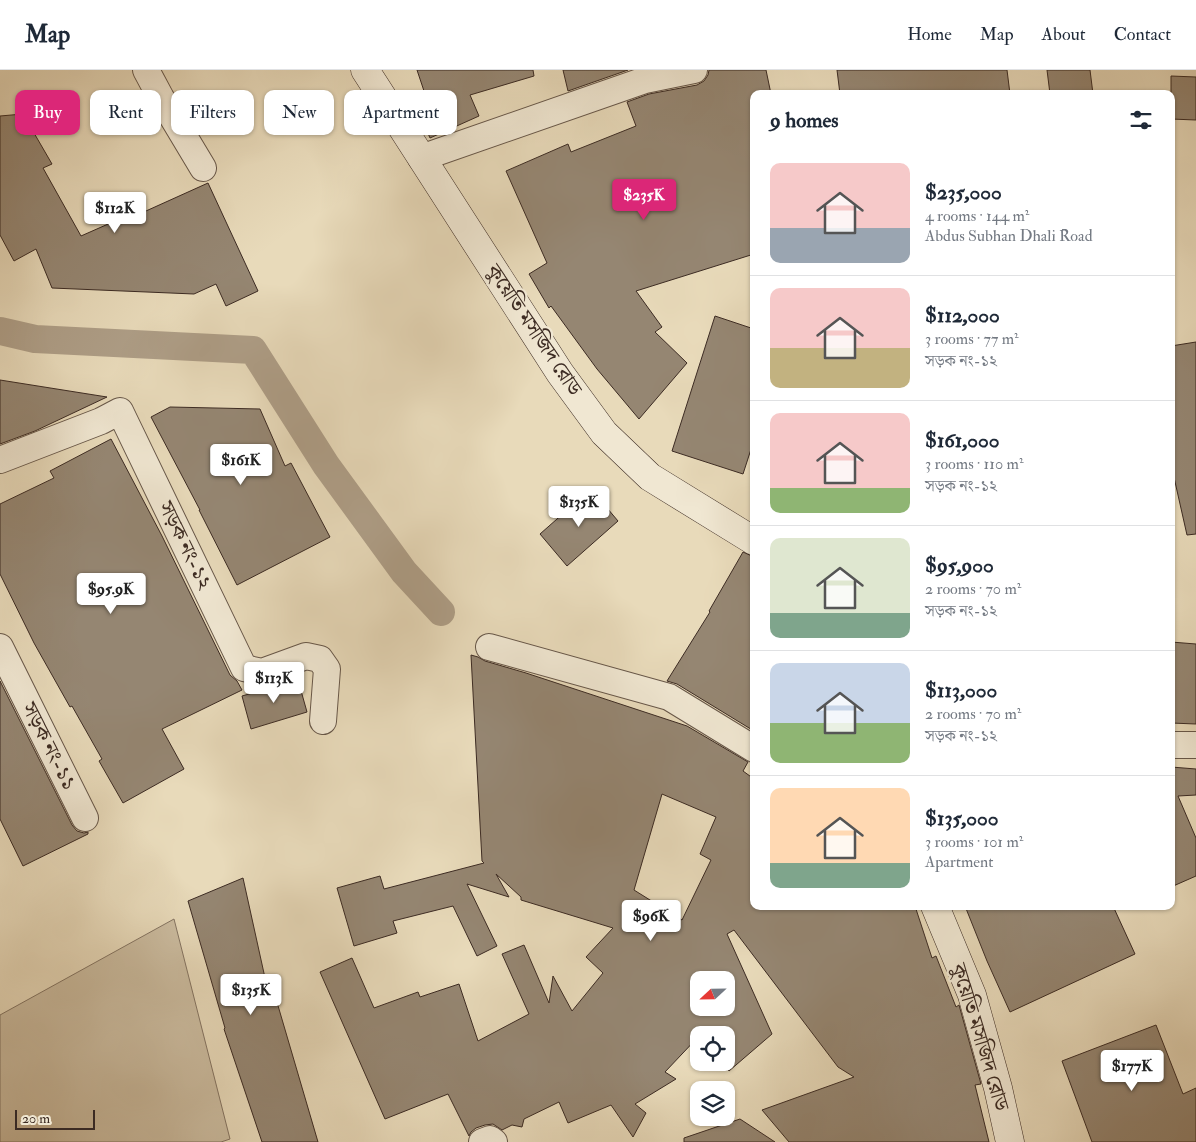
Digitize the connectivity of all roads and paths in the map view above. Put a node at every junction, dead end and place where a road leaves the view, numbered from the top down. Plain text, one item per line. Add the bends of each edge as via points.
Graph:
1 (146, 70) edge
2 (365, 70) edge
3 (694, 70) edge
4 (421, 158) junction
5 (203, 168) dead end
6 (0, 460) edge
7 (750, 539) edge
8 (0, 647) edge
9 (489, 647) dead end
10 (323, 721) dead end
11 (1175, 744) edge
12 (1196, 745) edge
13 (750, 747) edge
14 (85, 818) dead end
15 (937, 910) edge
16 (482, 1142) edge
17 (494, 1142) edge
18 (1010, 1142) edge

1 - 5 street
2 - 4 street, কুয়েতি মসজিদ রোড
3 - 4 street via 645,80
4 - 7 street, কুয়েতি মসজিদ রোড via 560,373 604,432 650,477
6 - 10 street, সড়ক নং-১২ via 120,411 244,668 262,672 306,656 320,659 327,669
8 - 14 street, সড়ক নং-১১
9 - 13 street via 669,697
11 - 12 street
15 - 18 street, কুয়েতি মসজিদ রোড via 972,996
16 - 17 street

